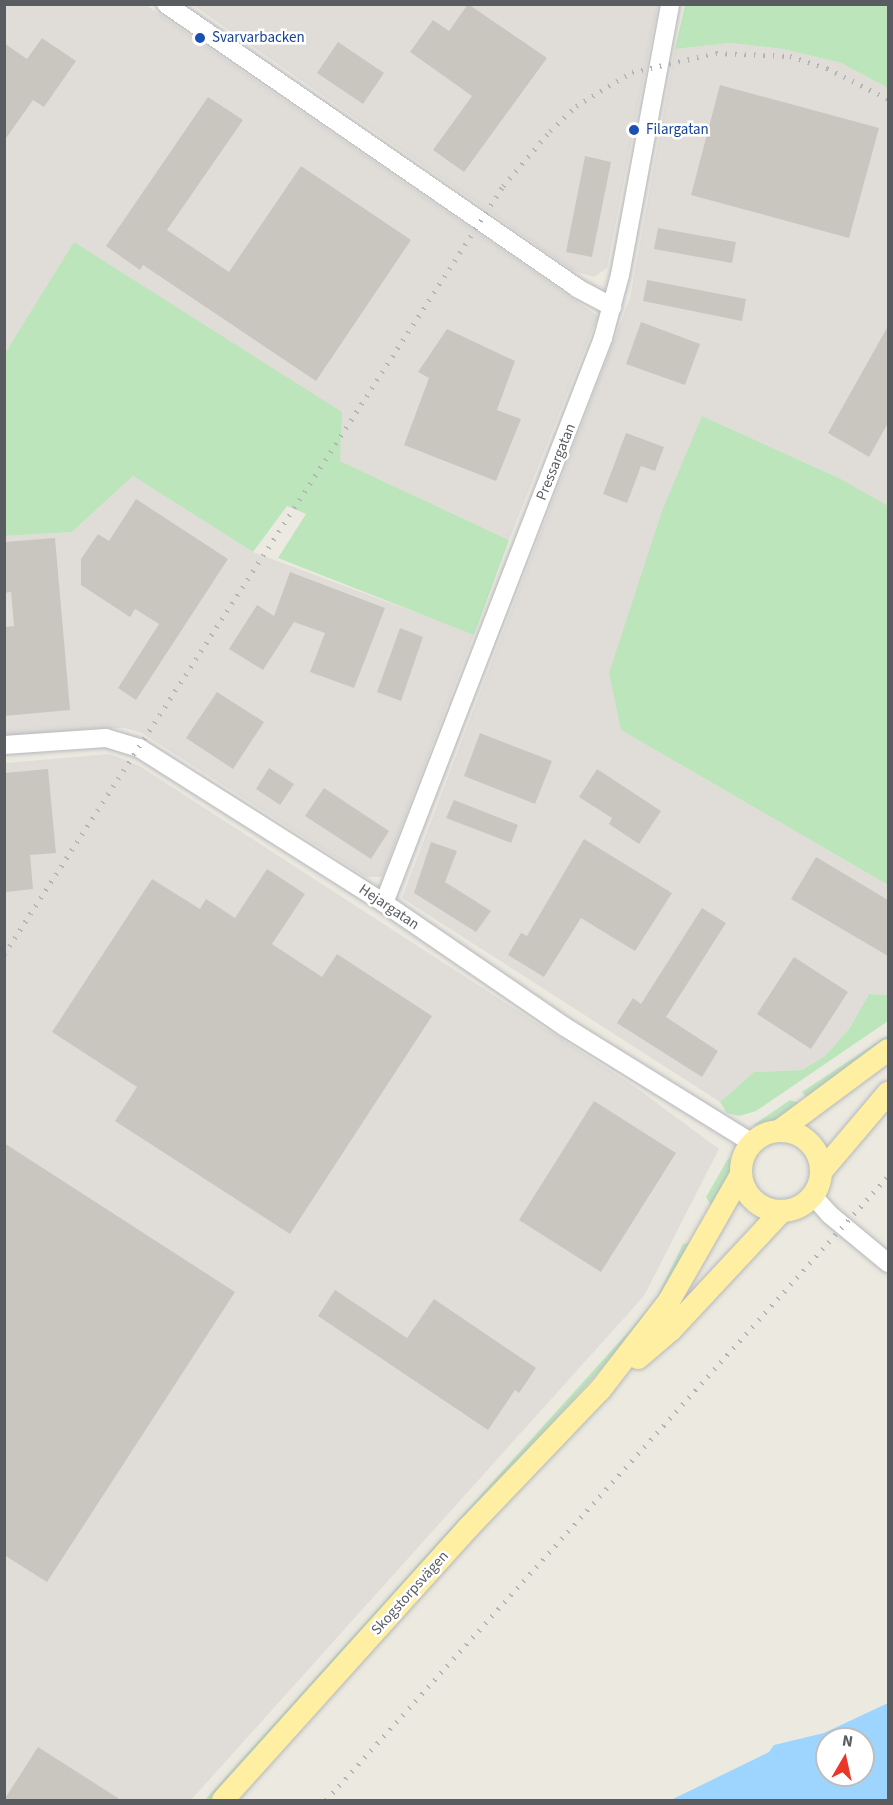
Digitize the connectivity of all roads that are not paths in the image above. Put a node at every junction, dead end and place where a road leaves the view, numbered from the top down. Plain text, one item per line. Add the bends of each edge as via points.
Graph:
1 (166, 4) edge
2 (670, 4) edge
3 (612, 307) junction
4 (4, 745) edge
5 (384, 903) junction
6 (888, 1050) edge
7 (888, 1093) edge
8 (779, 1131) junction
9 (752, 1143) junction
10 (821, 1172) junction
11 (741, 1175) junction
12 (813, 1196) junction
13 (782, 1211) junction
14 (888, 1263) edge
15 (600, 1390) junction
16 (223, 1800) edge

1 - 3 street via 567,281
2 - 3 street, Pressargatan
3 - 5 street, Pressargatan via 575,413
4 - 5 street, Hejargatan via 106,738 139,748
5 - 9 street, Hejargatan via 565,1027
6 - 8 main road
7 - 10 main road
8 - 9 main road
8 - 10 main road via 806,1140 818,1157
9 - 11 main road via 743,1157
10 - 12 main road
11 - 13 main road via 745,1190 755,1202
11 - 15 main road, Skogstorpsvägen via 669,1301
12 - 13 main road via 799,1207
12 - 14 street via 828,1214
13 - 15 main road, Skogstorpsvägen via 671,1330
15 - 16 main road, Skogstorpsvägen via 468,1528

